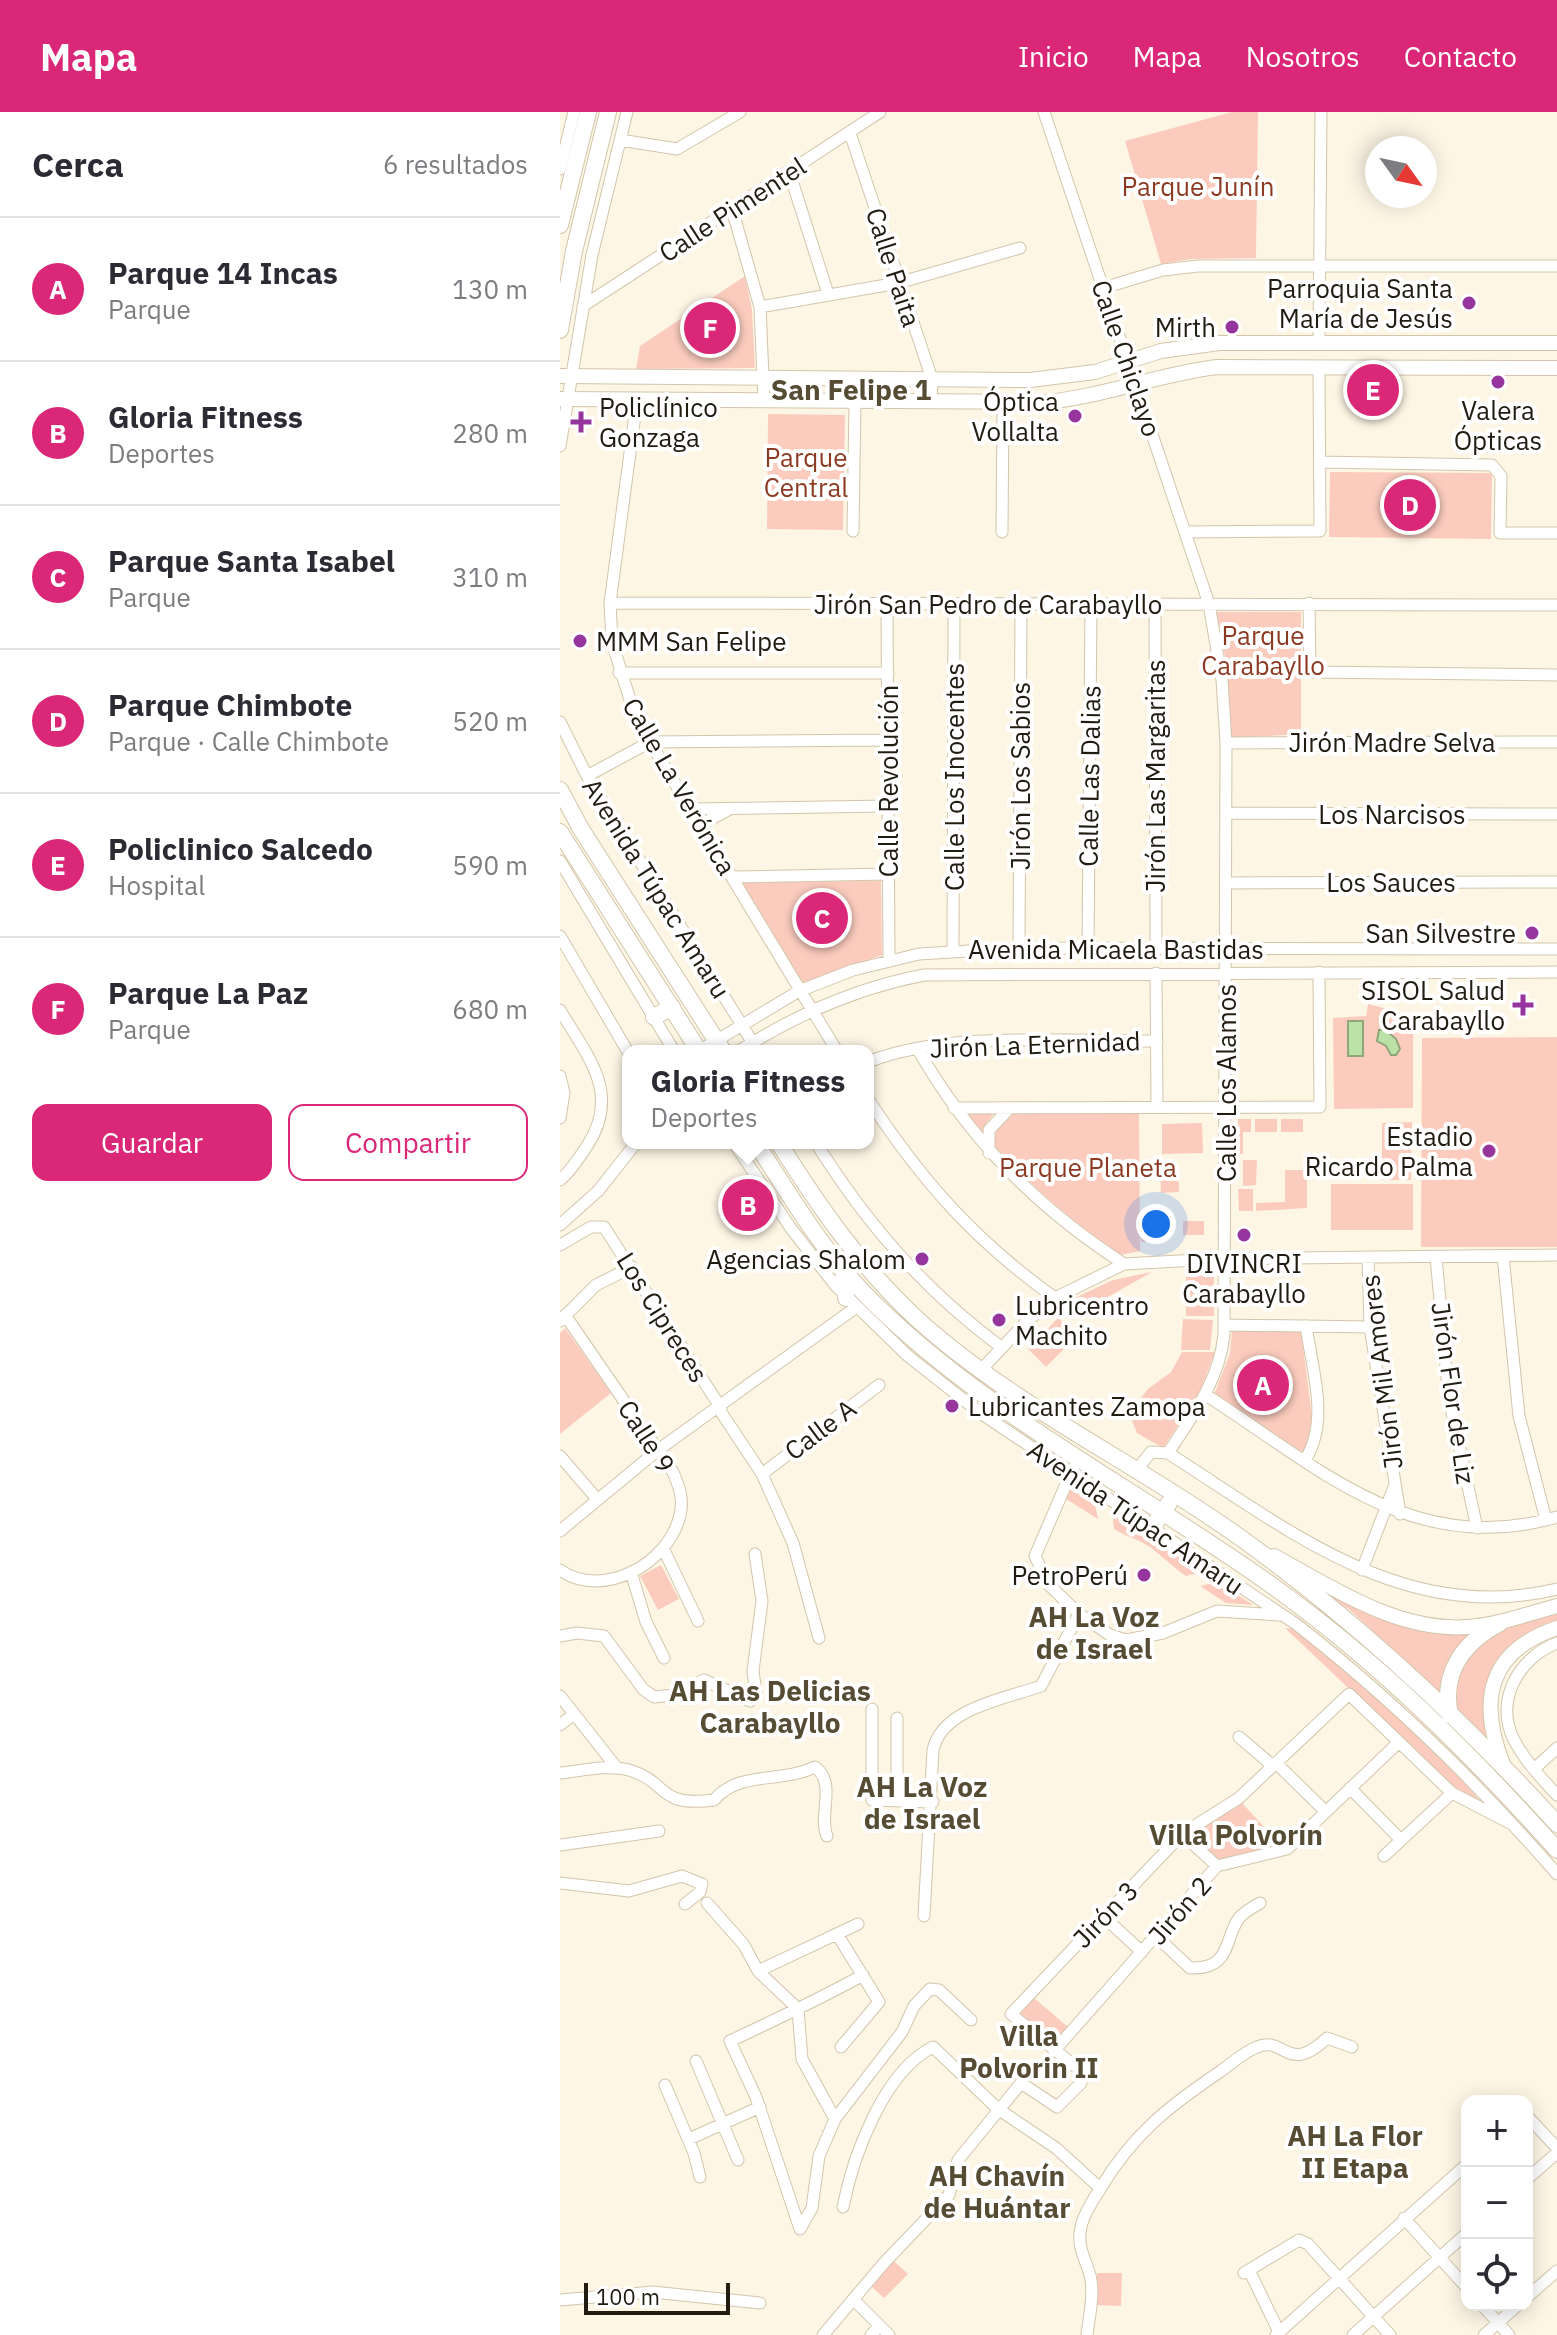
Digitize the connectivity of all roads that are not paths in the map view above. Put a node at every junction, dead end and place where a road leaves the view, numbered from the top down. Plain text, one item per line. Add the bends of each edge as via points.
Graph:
1 (574, 112) edge
2 (588, 112) edge
3 (608, 112) edge
4 (627, 112) edge
5 (740, 112) edge
6 (880, 112) edge
7 (1044, 112) edge
8 (1321, 112) edge
9 (850, 133) junction
10 (600, 144) junction
11 (619, 144) junction
12 (566, 165) edge
13 (789, 171) junction
14 (732, 209) junction
15 (560, 225) edge
16 (1020, 248) dead end
17 (574, 251) junction
18 (592, 255) junction
19 (1321, 265) junction
20 (1557, 266) edge
21 (898, 283) junction
22 (1103, 288) junction
23 (828, 294) junction
24 (583, 306) junction
25 (760, 307) junction
26 (560, 330) edge
27 (1319, 343) junction
28 (1557, 343) edge
29 (1128, 362) junction
30 (1319, 367) junction
31 (1557, 368) edge
32 (565, 376) edge
33 (763, 378) junction
34 (932, 379) junction
35 (1135, 384) junction
36 (564, 399) edge
37 (637, 400) junction
38 (764, 401) junction
39 (855, 402) junction
40 (931, 402) junction
41 (1003, 403) junction
42 (560, 446) edge
43 (1320, 462) junction
44 (853, 531) dead end
45 (1002, 532) dead end
46 (1185, 532) junction
47 (1557, 533) edge
48 (610, 603) junction
49 (1309, 603) junction
50 (887, 604) junction
51 (954, 604) junction
52 (1021, 604) junction
53 (1091, 604) junction
54 (1155, 604) junction
55 (1209, 604) junction
56 (1557, 605) edge
57 (619, 673) junction
58 (888, 673) junction
59 (1557, 675) edge
60 (560, 722) edge
61 (888, 740) junction
62 (650, 742) junction
63 (1557, 742) edge
64 (1226, 743) junction
65 (587, 776) junction
66 (560, 790) edge
67 (888, 806) junction
68 (731, 808) junction
69 (690, 809) junction
70 (1226, 813) junction
71 (1557, 814) edge
72 (700, 825) junction
73 (560, 832) edge
74 (560, 861) edge
75 (888, 874) junction
76 (732, 877) junction
77 (1557, 882) edge
78 (1226, 883) junction
79 (560, 936) edge
80 (1019, 948) junction
81 (1088, 948) junction
82 (1156, 948) junction
83 (1226, 949) junction
84 (1557, 949) edge
85 (953, 950) junction
86 (889, 959) junction
87 (1226, 972) junction
88 (1319, 972) junction
89 (1557, 972) edge
90 (1156, 973) junction
91 (799, 991) junction
92 (672, 1007) junction
93 (560, 1010) edge
94 (811, 1010) junction
95 (654, 1017) junction
96 (741, 1024) junction
97 (1157, 1041) junction
98 (624, 1045) edge
99 (670, 1045) edge
100 (695, 1045) edge
101 (718, 1045) edge
102 (720, 1045) edge
103 (754, 1045) edge
104 (758, 1045) edge
105 (833, 1045) edge
106 (917, 1048) junction
107 (874, 1060) edge
108 (560, 1076) edge
109 (1157, 1107) junction
110 (1225, 1107) junction
111 (874, 1108) edge
112 (954, 1108) junction
113 (1010, 1108) junction
114 (560, 1118) edge
115 (631, 1149) edge
116 (738, 1149) edge
117 (760, 1149) edge
118 (783, 1149) edge
119 (820, 1149) edge
120 (989, 1153) junction
121 (560, 1180) edge
122 (560, 1225) edge
123 (560, 1245) edge
124 (1557, 1255) edge
125 (1503, 1256) junction
126 (1368, 1257) junction
127 (1436, 1257) junction
128 (1225, 1259) junction
129 (1124, 1264) junction
130 (632, 1267) junction
131 (843, 1269) junction
132 (1055, 1298) junction
133 (850, 1303) junction
134 (563, 1318) edge
135 (1225, 1325) junction
136 (1306, 1326) junction
137 (1370, 1327) junction
138 (1001, 1347) junction
139 (981, 1370) junction
140 (947, 1378) junction
141 (879, 1385) dead end
142 (1206, 1395) junction
143 (720, 1409) junction
144 (658, 1450) junction
145 (1168, 1453) junction
146 (560, 1456) edge
147 (1079, 1457) junction
148 (1305, 1460) junction
149 (1136, 1471) junction
150 (762, 1474) junction
151 (1070, 1474) junction
152 (1395, 1486) junction
153 (1174, 1495) junction
154 (597, 1499) junction
155 (1386, 1509) junction
156 (1163, 1512) junction
157 (1400, 1514) junction
158 (1551, 1519) edge
159 (1152, 1528) junction
160 (1477, 1528) junction
161 (560, 1531) edge
162 (1235, 1534) junction
163 (663, 1548) junction
164 (755, 1554) dead end
165 (560, 1570) edge
166 (1362, 1570) junction
167 (631, 1572) junction
168 (1557, 1589) edge
169 (1557, 1606) edge
170 (1079, 1614) junction
171 (1284, 1616) junction
172 (698, 1621) dead end
173 (1500, 1623) junction
174 (1557, 1628) edge
175 (560, 1636) edge
176 (819, 1638) dead end
177 (1557, 1643) edge
178 (664, 1658) dead end
179 (560, 1696) edge
180 (872, 1709) dead end
181 (1448, 1709) junction
182 (574, 1714) junction
183 (897, 1718) dead end
184 (560, 1725) edge
185 (1239, 1737) dead end
186 (1399, 1742) junction
187 (1460, 1745) junction
188 (1557, 1748) edge
189 (1274, 1765) junction
190 (1506, 1767) junction
191 (617, 1768) junction
192 (1534, 1769) junction
193 (560, 1773) edge
194 (1496, 1783) junction
195 (1350, 1788) junction
196 (1452, 1793) junction
197 (1557, 1795) edge
198 (897, 1801) junction
199 (933, 1802) junction
200 (1326, 1812) junction
201 (1557, 1824) edge
202 (1520, 1825) junction
203 (659, 1831) dead end
204 (1182, 1834) junction
205 (827, 1836) dead end
206 (1401, 1840) junction
207 (560, 1845) edge
208 (1557, 1850) edge
209 (1384, 1856) dead end
210 (1217, 1866) junction
211 (1557, 1874) edge
212 (560, 1883) edge
213 (707, 1903) dead end
214 (1260, 1903) dead end
215 (685, 1904) dead end
216 (924, 1916) dead end
217 (1103, 1916) junction
218 (858, 1924) dead end
219 (837, 1934) junction
220 (1157, 1937) junction
221 (1142, 1952) junction
222 (758, 1971) junction
223 (863, 1975) junction
224 (798, 2009) junction
225 (971, 2020) dead end
226 (841, 2047) dead end
227 (1352, 2047) dead end
228 (1054, 2051) junction
229 (696, 2061) dead end
230 (665, 2085) dead end
231 (760, 2107) junction
232 (998, 2109) junction
233 (835, 2119) junction
234 (723, 2122) junction
235 (1533, 2123) edge
236 (689, 2139) junction
237 (1557, 2150) edge
238 (738, 2160) dead end
239 (1464, 2167) edge
240 (1533, 2173) edge
241 (700, 2177) dead end
242 (1100, 2188) junction
243 (843, 2207) dead end
244 (1404, 2218) junction
245 (1461, 2238) edge
246 (1440, 2257) junction
247 (1557, 2271) edge
248 (1339, 2278) junction
249 (1461, 2281) edge
250 (1533, 2292) edge
251 (560, 2300) edge
252 (855, 2301) junction
253 (760, 2303) dead end
254 (1487, 2311) edge
255 (1511, 2311) edge
256 (1373, 2317) junction
257 (1498, 2323) junction
258 (875, 2330) edge
259 (1278, 2334) edge
260 (823, 2335) edge
261 (889, 2335) edge
262 (1087, 2335) edge
263 (1353, 2335) edge
264 (1390, 2335) edge
265 (1484, 2335) edge
266 (1509, 2335) edge

1 - 12 street
2 - 12 highway
3 - 10 highway
4 - 11 street
5 - 11 street via 677,149
6 - 9 street, Calle Pimentel
7 - 22 street, Calle Chiclayo
8 - 19 street
9 - 13 street, Calle Pimentel
9 - 21 street, Calle Paita
10 - 11 highway
10 - 17 highway
11 - 18 street
12 - 15 highway
13 - 14 street, Calle Pimentel
13 - 23 street
14 - 24 street, Calle Pimentel
14 - 25 street
16 - 21 street
17 - 18 highway
17 - 26 highway
18 - 24 street
19 - 20 street
19 - 22 street via 1198,266
19 - 27 street
21 - 23 street
21 - 34 street, Calle Paita
22 - 29 street, Calle Chiclayo
23 - 25 street
24 - 32 street
25 - 33 street
27 - 28 main road
27 - 29 main road via 1195,344
29 - 34 main road via 1062,378
29 - 35 street, Calle Chiclayo
30 - 31 main road
30 - 35 main road via 1217,367
30 - 43 street
32 - 33 main road
32 - 36 street
33 - 34 main road
33 - 38 street
34 - 40 street, Calle Paita
35 - 41 main road via 1082,398
35 - 46 street, Calle Chiclayo
36 - 37 main road
36 - 42 street
37 - 38 main road
37 - 48 street, Calle La Verónica
38 - 39 main road
39 - 40 main road
39 - 44 street
40 - 41 main road
41 - 45 street
43 - 46 street via 1320,531
43 - 47 street via 1495,466 1500,473 1500,533
46 - 55 street, Calle Chiclayo
48 - 50 street, Jirón San Pedro de Carabayllo
48 - 57 street, Calle La Verónica
49 - 55 street, Jirón San Pedro de Carabayllo
49 - 56 street, Jirón San Pedro de Carabayllo
49 - 59 street via 1310,672
50 - 51 street, Jirón San Pedro de Carabayllo
50 - 58 street, Calle Revolución
51 - 52 street, Jirón San Pedro de Carabayllo
51 - 85 street, Calle Los Inocentes
52 - 53 street, Jirón San Pedro de Carabayllo
52 - 80 street, Jirón Los Sabios
53 - 54 street, Jirón San Pedro de Carabayllo
53 - 81 street, Calle Las Dalias
54 - 55 street, Jirón San Pedro de Carabayllo
54 - 82 street, Jirón Las Margaritas
55 - 64 street, Calle Los Alamos
57 - 58 street
57 - 62 street, Calle La Verónica
58 - 61 street, Calle Revolución
60 - 65 street, Avenida Túpac Amaru
61 - 62 street
61 - 67 street, Calle Revolución
62 - 65 street
62 - 69 street, Calle La Verónica
63 - 64 street, Jirón Madre Selva
64 - 70 street, Calle Los Alamos
65 - 96 street, Avenida Túpac Amaru
66 - 101 highway, Avenida Túpac Amaru
67 - 68 street
67 - 75 street, Calle Revolución
68 - 69 street
68 - 72 street
69 - 72 street, Calle La Verónica
70 - 71 street, Los Narcisos
70 - 78 street, Calle Los Alamos
72 - 76 street, Calle La Verónica
73 - 92 highway, Avenida Túpac Amaru
74 - 95 street
75 - 76 street
75 - 86 street, Calle Revolución
76 - 91 street, Calle La Verónica
77 - 78 street, Los Sauces
78 - 83 street, Calle Los Alamos
79 - 98 street
80 - 81 street, Avenida Micaela Bastidas
80 - 85 street, Avenida Micaela Bastidas
81 - 82 street, Avenida Micaela Bastidas
82 - 83 street, Avenida Micaela Bastidas
83 - 84 street, Avenida Micaela Bastidas
83 - 87 street, Calle Los Alamos
85 - 86 street, Avenida Micaela Bastidas
86 - 91 street, Avenida Micaela Bastidas
87 - 88 street, Avenida Micaela Bastidas
87 - 90 street, Avenida Micaela Bastidas
87 - 110 street, Calle Los Alamos
88 - 89 street, Avenida Micaela Bastidas
88 - 110 street via 1320,1107
90 - 94 street, Avenida Micaela Bastidas via 924,975 851,993
90 - 97 street
91 - 94 street, Calle La Verónica
91 - 96 street, Avenida Micaela Bastidas
92 - 95 highway
92 - 100 highway, Avenida Túpac Amaru
93 - 121 street via 598,1076 603,1109 589,1143
94 - 104 street, Avenida Micaela Bastidas
94 - 105 street, Calle La Verónica
95 - 99 street
96 - 102 street, Avenida Micaela Bastidas
96 - 103 street, Avenida Túpac Amaru
97 - 106 street, Jirón La Eternidad
97 - 109 street
106 - 107 street, Jirón La Eternidad
106 - 112 street
108 - 114 street
109 - 110 street
109 - 113 street
110 - 128 street, Calle Los Alamos
111 - 132 street via 939,1198 1003,1260
112 - 113 street
112 - 120 street
113 - 120 street via 989,1130
115 - 122 street via 598,1191
116 - 133 street, Avenida Túpac Amaru
117 - 131 highway, Avenida Túpac Amaru
118 - 139 highway, Avenida Túpac Amaru via 818,1206 861,1260 917,1319
119 - 138 street via 890,1248 947,1305
120 - 129 street via 1045,1208
123 - 130 street, Los Cipreces via 591,1227 604,1227
124 - 125 street
125 - 127 street
125 - 158 street via 1519,1416
126 - 127 street
126 - 128 street
126 - 137 street, Jirón Mil Amores
127 - 160 street, Jirón Flor de Liz via 1449,1399
128 - 129 street
128 - 135 street, Calle Los Alamos
129 - 132 street
130 - 134 street via 596,1285
130 - 143 street, Los Cipreces
131 - 133 highway
131 - 140 highway, Avenida Túpac Amaru
132 - 138 street
133 - 140 street, Avenida Túpac Amaru
133 - 143 street
134 - 144 street, Calle 9
135 - 136 street
135 - 142 street, Calle Los Alamos via 1220,1362
136 - 137 street
136 - 148 street via 1319,1424
137 - 152 street, Jirón Mil Amores
138 - 139 street
139 - 149 highway, Avenida Túpac Amaru
140 - 147 highway, Avenida Túpac Amaru
140 - 151 street, Avenida Túpac Amaru
141 - 150 street, Calle A
142 - 145 street, Calle Los Alamos
142 - 148 street
143 - 144 street
143 - 150 street, Los Cipreces
144 - 154 street
144 - 163 street, Calle 9 via 673,1472 682,1501 677,1527
145 - 149 street via 1151,1452
145 - 166 street
146 - 154 street
147 - 151 street
147 - 156 highway, Avenida Túpac Amaru
148 - 155 street
149 - 153 highway, Avenida Túpac Amaru
150 - 176 street, Los Cipreces via 793,1543
151 - 159 street, Avenida Túpac Amaru
151 - 170 street via 1035,1556 1048,1584
152 - 155 street, Jirón Mil Amores
152 - 157 street, Jirón Mil Amores
153 - 156 highway
153 - 162 highway, Avenida Túpac Amaru
154 - 161 street
155 - 157 street
155 - 166 street, Jirón Mil Amores
156 - 159 highway
156 - 187 highway, Avenida Túpac Amaru via 1322,1623
157 - 160 street
158 - 160 street
159 - 171 street, Avenida Túpac Amaru
162 - 173 main road via 1356,1600 1402,1618 1448,1627
162 - 181 highway, Avenida Túpac Amaru via 1362,1630
163 - 167 street, Calle 9
163 - 172 street
164 - 175 street via 762,1601 753,1671 756,1693 750,1701 704,1680 675,1695 654,1697 604,1636
165 - 167 street, Calle 9 via 590,1583
166 - 168 street via 1461,1597 1507,1598
167 - 178 street
169 - 173 main road
170 - 171 street via 1126,1640 1163,1633 1217,1611
170 - 199 street via 1041,1686 973,1710 939,1732 933,1750
171 - 202 street, Avenida Túpac Amaru via 1389,1701
173 - 181 highway via 1473,1640 1455,1662
174 - 190 main road via 1516,1649 1495,1680 1489,1715
177 - 192 street via 1523,1666 1508,1704 1509,1730
179 - 182 street
180 - 198 street via 872,1800
181 - 187 highway
181 - 190 highway, Avenida Túpac Amaru
182 - 184 street
182 - 191 street
183 - 198 street
185 - 189 street
186 - 189 street, Jirón 3 via 1349,1694
186 - 195 street, Jirón 2
186 - 196 street
187 - 194 highway, Avenida Túpac Amaru
188 - 192 street
189 - 200 street
189 - 204 street, Jirón 3 via 1239,1798
190 - 194 highway
190 - 201 highway, Avenida Túpac Amaru
191 - 193 street
191 - 205 street via 631,1770 684,1803 714,1800 739,1781 779,1779 815,1767 827,1787 822,1823
192 - 197 street
194 - 202 highway, Avenida Túpac Amaru
195 - 200 street, Jirón 2
195 - 206 street
196 - 202 street
196 - 206 street
198 - 199 street
199 - 216 street
200 - 210 street, Jirón 2 via 1287,1849
202 - 208 highway, Avenida Túpac Amaru
202 - 211 street, Avenida Túpac Amaru
203 - 207 street
204 - 210 street
204 - 217 street, Jirón 3
206 - 209 street
210 - 220 street, Jirón 2
212 - 215 street via 629,1891 682,1876 702,1884
213 - 222 street via 744,1945
214 - 220 street via 1239,1919 1232,1941 1215,1962 1190,1968
217 - 221 street
217 - 228 street, Jirón 3 via 1011,2014
218 - 219 street
219 - 222 street
219 - 223 street
220 - 221 street, Jirón 2
221 - 228 street, Jirón 2
222 - 224 street
223 - 224 street
223 - 226 street via 879,2002
224 - 231 street via 730,2041
224 - 233 street via 802,2059
225 - 233 street via 939,1990 930,1989
227 - 242 street via 1327,2038 1310,2054 1255,2047 1142,2130
228 - 232 street via 1083,2077 1057,2107 1021,2083
229 - 234 street
230 - 236 street
231 - 233 street via 800,2229 812,2208 819,2156
231 - 234 street
232 - 242 street via 1056,2148
232 - 243 street via 931,2048 914,2059 880,2107 854,2159
232 - 252 street via 958,2160 949,2195
234 - 236 street
234 - 238 street
235 - 237 street
236 - 241 street
237 - 240 street
239 - 244 street
242 - 262 street via 1080,2230 1093,2293
244 - 246 street
244 - 248 street
245 - 246 street
246 - 249 street
246 - 256 street
247 - 250 street
248 - 256 street
248 - 259 street
248 - 259 street via 1299,2240 1247,2272
251 - 253 street via 653,2292
252 - 258 street
252 - 260 street
254 - 257 street
255 - 257 street
256 - 263 street
256 - 264 street
257 - 265 street
257 - 266 street
258 - 261 street

